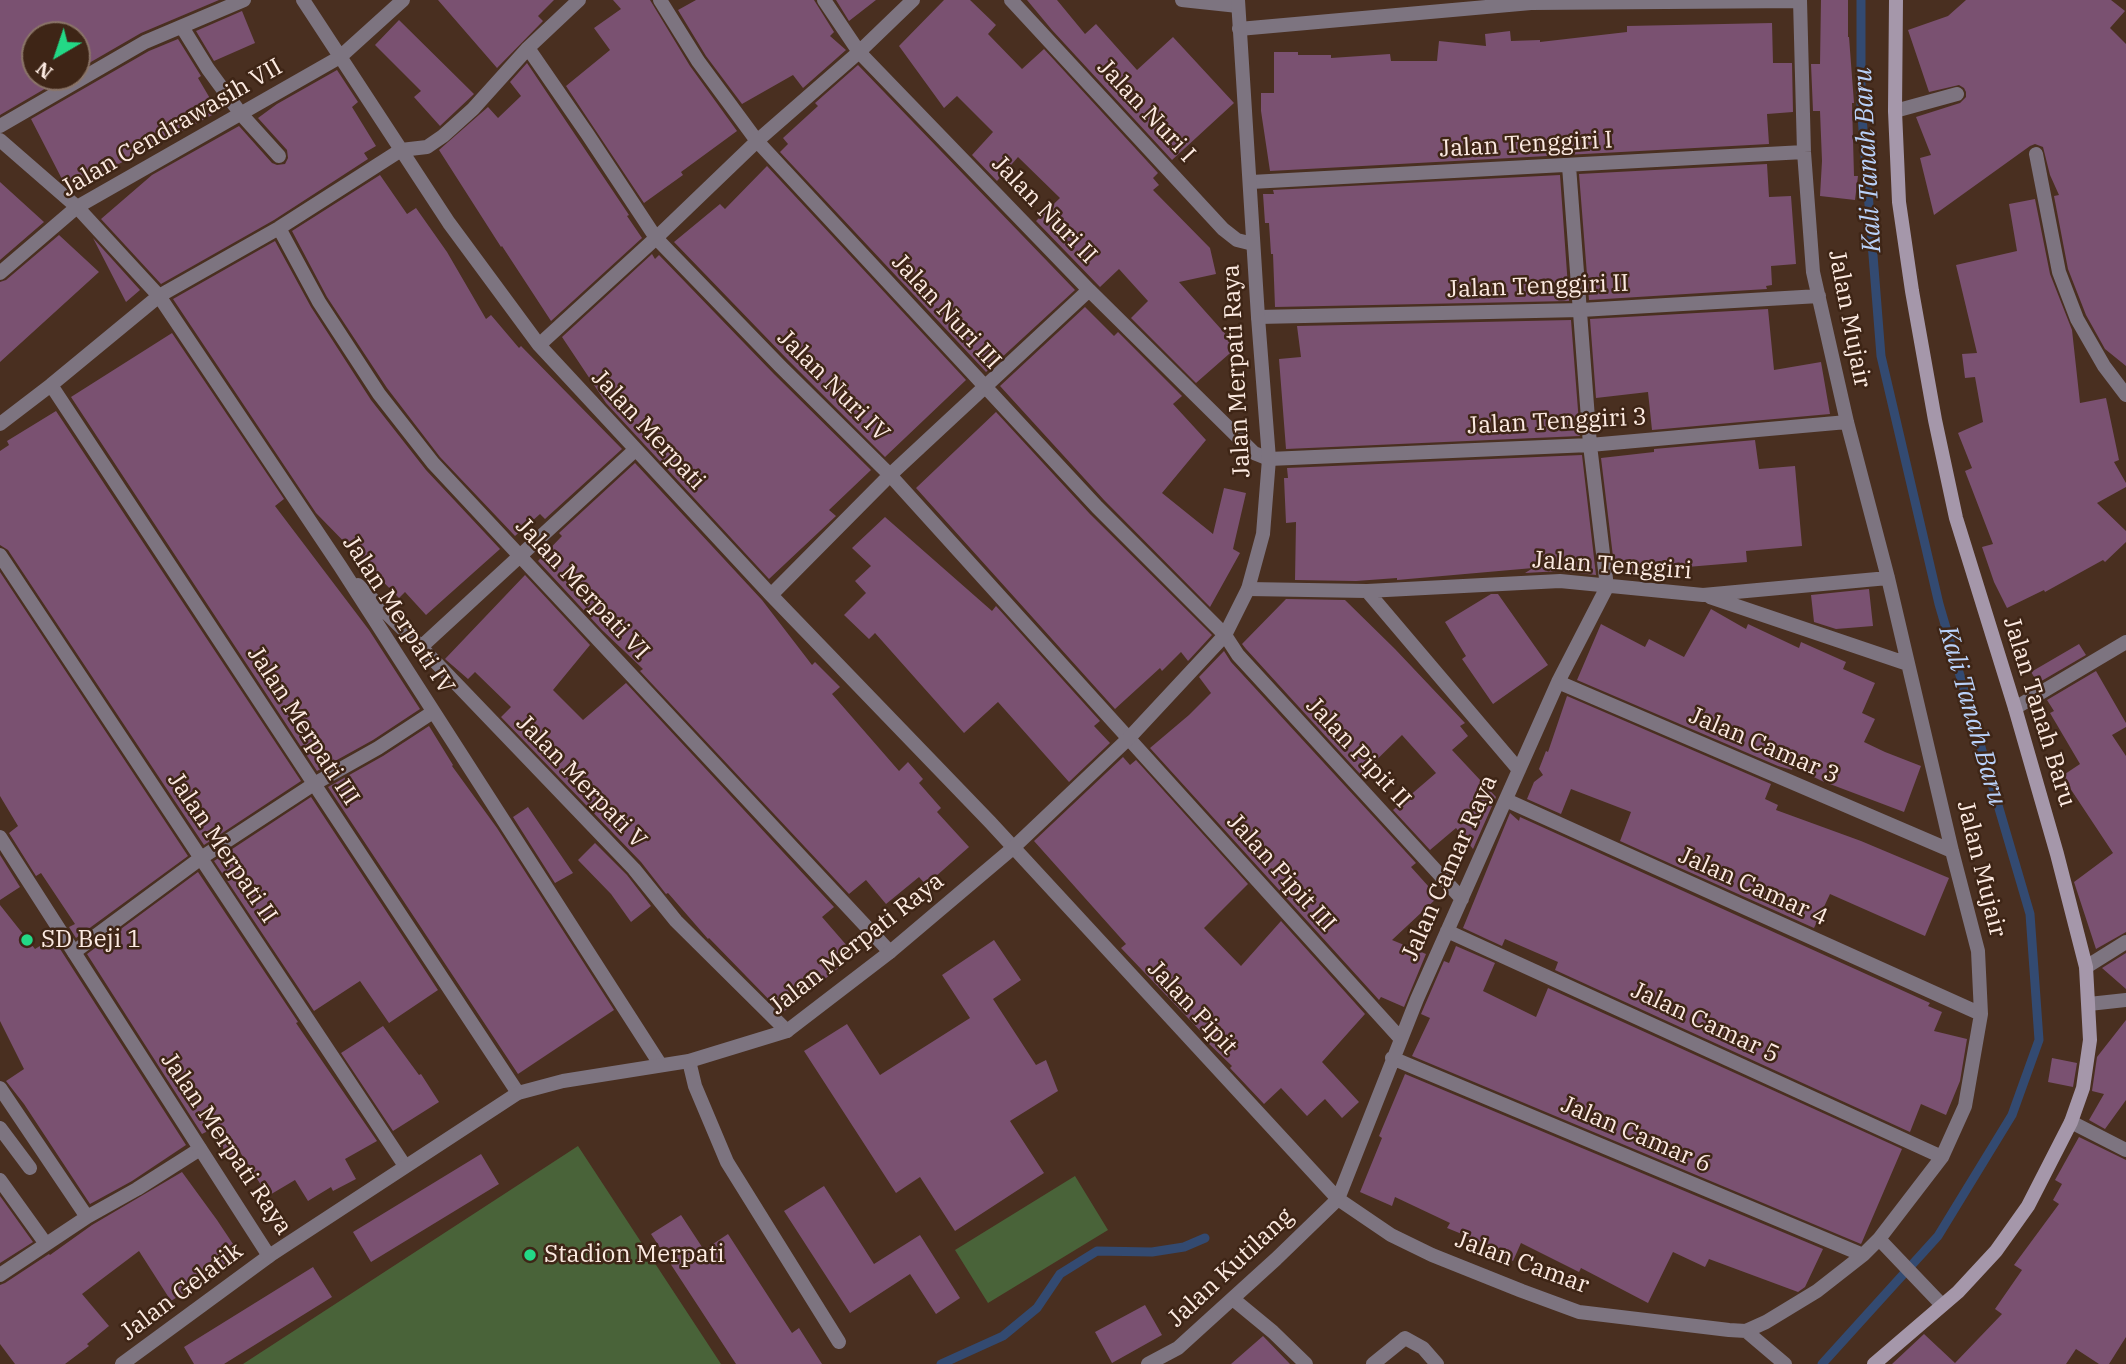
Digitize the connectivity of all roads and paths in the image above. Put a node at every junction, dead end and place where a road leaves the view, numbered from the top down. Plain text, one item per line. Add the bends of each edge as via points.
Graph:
1 (244, 0) edge
2 (303, 0) edge
3 (403, 0) edge
4 (579, 0) edge
5 (660, 0) edge
6 (824, 0) edge
7 (913, 0) edge
8 (1011, 0) edge
9 (1182, 0) edge
10 (1800, 0) edge
11 (1896, 0) edge
12 (1531, 2) edge
13 (1238, 3) edge
14 (182, 27) junction
15 (1240, 29) junction
16 (528, 48) junction
17 (859, 52) junction
18 (340, 57) junction
19 (1957, 94) dead end
20 (1895, 111) junction
21 (240, 114) junction
22 (0, 126) edge
23 (0, 140) edge
24 (757, 141) junction
25 (401, 150) junction
26 (1804, 152) junction
27 (2036, 154) dead end
28 (279, 156) dead end
29 (1569, 166) junction
30 (1251, 182) junction
31 (77, 207) junction
32 (279, 228) junction
33 (656, 238) junction
34 (1253, 244) junction
35 (0, 273) edge
36 (1089, 290) junction
37 (159, 296) junction
38 (1819, 296) junction
39 (1581, 310) junction
40 (1258, 317) junction
41 (539, 345) junction
42 (51, 385) junction
43 (985, 388) junction
44 (2126, 395) edge
45 (1847, 422) junction
46 (0, 424) edge
47 (1590, 445) junction
48 (635, 450) junction
49 (1269, 459) junction
50 (890, 475) junction
51 (0, 555) edge
52 (520, 556) junction
53 (340, 566) junction
54 (1888, 578) junction
55 (1607, 587) junction
56 (1248, 589) junction
57 (1367, 591) junction
58 (771, 595) junction
59 (1703, 595) junction
60 (1225, 635) junction
61 (2126, 642) edge
62 (421, 647) junction
63 (1908, 664) junction
64 (1558, 682) junction
65 (2015, 708) junction
66 (433, 712) junction
67 (1129, 738) junction
68 (1519, 770) junction
69 (314, 783) junction
70 (1506, 800) junction
71 (0, 837) edge
72 (1013, 848) junction
73 (1952, 851) junction
74 (201, 858) junction
75 (1462, 899) junction
76 (1447, 931) junction
77 (2126, 942) edge
78 (74, 952) junction
79 (890, 952) junction
80 (2086, 968) junction
81 (2126, 1000) edge
82 (2090, 1004) junction
83 (1981, 1014) junction
84 (787, 1031) junction
85 (1400, 1038) junction
86 (1392, 1058) junction
87 (689, 1061) junction
88 (660, 1064) junction
89 (0, 1088) edge
90 (518, 1093) junction
91 (2071, 1122) junction
92 (0, 1128) edge
93 (200, 1149) junction
94 (2126, 1150) edge
95 (1942, 1157) junction
96 (405, 1166) junction
97 (30, 1168) dead end
98 (0, 1180) edge
99 (1338, 1199) junction
100 (87, 1217) junction
101 (1880, 1239) junction
102 (46, 1244) junction
103 (1863, 1255) junction
104 (269, 1256) junction
105 (0, 1275) edge
106 (1233, 1299) junction
107 (1942, 1305) junction
108 (1746, 1331) junction
109 (839, 1342) dead end
110 (122, 1364) edge
111 (1148, 1364) edge
112 (1306, 1364) edge
113 (1373, 1364) edge
114 (1437, 1364) edge
115 (1785, 1364) edge
116 (1874, 1364) edge

1 - 14 street
2 - 18 street, Jalan Merpati
3 - 18 street, Jalan Cendrawasih VII
4 - 16 street
5 - 24 street, Jalan Nuri III
6 - 17 street, Jalan Nuri II
7 - 17 street
8 - 34 street, Jalan Nuri I via 1223,229 1237,240
9 - 13 street
10 - 12 street
10 - 26 street, Jalan Mujair
11 - 20 main road, Jalan Tanah Baru
12 - 15 street
13 - 15 street, Jalan Merpati Raya
14 - 21 street
14 - 22 street via 145,42
15 - 30 street, Jalan Merpati Raya
16 - 25 street via 443,136 427,147
16 - 33 street, Jalan Nuri IV
17 - 24 street
17 - 36 street, Jalan Nuri II
18 - 21 street, Jalan Cendrawasih VII
18 - 25 street, Jalan Merpati
19 - 20 street
20 - 65 main road, Jalan Tanah Baru via 1899,202 1935,421 1956,518
21 - 28 street
21 - 31 street, Jalan Cendrawasih VII
23 - 31 street, Jalan Merpati IV
24 - 33 street
24 - 43 street, Jalan Nuri III
25 - 32 street
25 - 41 street, Jalan Merpati
26 - 29 street, Jalan Tenggiri I
26 - 38 street, Jalan Mujair
27 - 44 street via 2063,284 2077,319
29 - 30 street, Jalan Tenggiri I
29 - 39 street
30 - 34 street, Jalan Merpati Raya
31 - 35 street, Jalan Cendrawasih VII
31 - 37 street, Jalan Merpati IV
32 - 37 street
32 - 52 street, Jalan Merpati VI via 319,302 379,394 433,463
33 - 41 street
33 - 50 street, Jalan Nuri IV
34 - 40 street, Jalan Merpati Raya
36 - 43 street
36 - 49 street, Jalan Nuri II via 1242,443
37 - 42 street
37 - 53 street, Jalan Merpati IV
38 - 39 street, Jalan Tenggiri II
38 - 45 street, Jalan Mujair
39 - 40 street, Jalan Tenggiri II
39 - 47 street
40 - 49 street, Jalan Merpati Raya
41 - 48 street, Jalan Merpati
42 - 46 street
42 - 69 street, Jalan Merpati III
43 - 50 street
43 - 60 street, Jalan Nuri III
45 - 47 street, Jalan Tenggiri 3
45 - 54 street, Jalan Mujair
47 - 49 street, Jalan Tenggiri 3
47 - 55 street
48 - 52 street
48 - 58 street, Jalan Merpati
49 - 56 street, Jalan Merpati Raya via 1263,534
50 - 58 street
50 - 67 street, Jalan Nuri IV
51 - 74 street, Jalan Merpati II
52 - 62 street
52 - 79 street, Jalan Merpati VI
53 - 62 street, Jalan Merpati V
53 - 66 street, Jalan Merpati IV
54 - 59 street, Jalan Tenggiri
54 - 63 street, Jalan Mujair
55 - 57 street, Jalan Tenggiri via 1560,582
55 - 59 street, Jalan Tenggiri
55 - 64 street, Jalan Camar Raya
56 - 57 street, Jalan Tenggiri
56 - 60 street, Jalan Merpati Raya
57 - 68 street
58 - 72 street, Jalan Merpati
59 - 63 street
60 - 67 street, Jalan Merpati Raya
60 - 75 street, Jalan Pipit II via 1238,655
61 - 65 street
62 - 84 street, Jalan Merpati V via 634,869 676,921
63 - 73 street, Jalan Mujair
64 - 68 street, Jalan Camar Raya
64 - 73 street, Jalan Camar 3
65 - 80 main road, Jalan Tanah Baru
66 - 69 street
66 - 88 street, Jalan Merpati IV
67 - 72 street, Jalan Merpati Raya
67 - 85 street, Jalan Pipit III
68 - 70 street, Jalan Camar Raya
69 - 74 street
69 - 90 street, Jalan Merpati III
70 - 75 street, Jalan Camar Raya
70 - 83 street, Jalan Camar 4
71 - 78 street, Jalan Merpati Raya
72 - 79 street, Jalan Merpati Raya
72 - 99 street, Jalan Pipit
73 - 83 street, Jalan Mujair via 1978,951
74 - 78 street
74 - 96 street, Jalan Merpati II
75 - 76 street, Jalan Camar Raya
76 - 85 street, Jalan Camar Raya
76 - 95 street, Jalan Camar 5
77 - 80 street
78 - 93 street, Jalan Merpati Raya
79 - 84 street, Jalan Merpati Raya
80 - 82 main road, Jalan Tanah Baru
81 - 82 street
82 - 91 main road, Jalan Tanah Baru via 2083,1088
83 - 95 street, Jalan Mujair via 1965,1106
84 - 87 street, Jalan Merpati Raya
85 - 86 street, Jalan Camar Raya
86 - 99 street, Jalan Camar Raya
86 - 103 street, Jalan Camar 6
87 - 88 street, Jalan Merpati Raya
87 - 109 street via 727,1163
88 - 90 street, Jalan Merpati Raya
89 - 100 street
90 - 96 street, Jalan Merpati Raya
91 - 94 street
91 - 107 main road, Jalan Tanah Baru via 2028,1206 1996,1251
92 - 97 street
93 - 100 street
93 - 104 street, Jalan Merpati Raya
95 - 101 street, Jalan Mujair
96 - 104 street, Jalan Merpati Raya
98 - 102 street
99 - 106 street, Jalan Kutilang
99 - 108 street, Jalan Camar via 1391,1235 1432,1255 1579,1312
100 - 102 street
101 - 103 street, Jalan Mujair
101 - 107 street
102 - 105 street
103 - 108 street, Jalan Mujair via 1817,1292
104 - 110 street, Jalan Gelatik
106 - 111 street, Jalan Kutilang via 1178,1348
106 - 112 street
107 - 116 main road, Jalan Tanah Baru
108 - 115 street
113 - 114 street via 1405,1338 1423,1348

